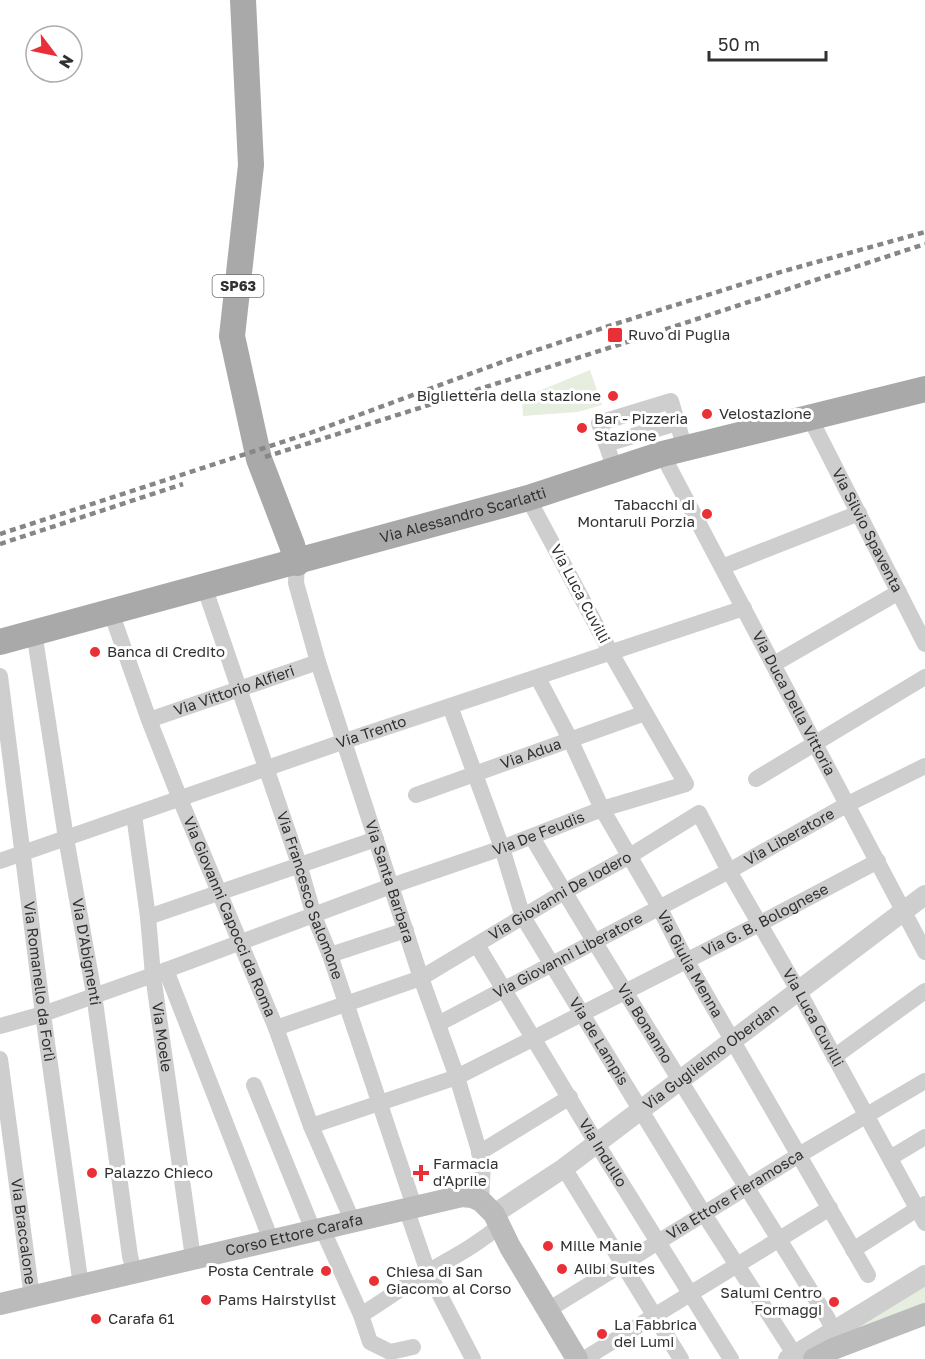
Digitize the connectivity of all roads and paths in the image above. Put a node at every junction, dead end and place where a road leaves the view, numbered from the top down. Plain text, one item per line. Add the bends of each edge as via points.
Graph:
1 (243, 0) edge
2 (925, 389) edge
3 (810, 418) junction
4 (677, 423) junction
5 (606, 444) junction
6 (673, 452) junction
7 (615, 470) junction
8 (528, 498) junction
9 (859, 513) junction
10 (297, 563) junction
11 (722, 567) junction
12 (204, 586) junction
13 (899, 592) junction
14 (744, 608) junction
15 (111, 612) junction
16 (34, 632) junction
17 (0, 642) edge
18 (925, 644) edge
19 (611, 653) junction
20 (318, 662) junction
21 (774, 664) junction
22 (0, 676) edge
23 (925, 677) edge
24 (538, 678) junction
25 (240, 689) junction
26 (450, 706) junction
27 (645, 713) junction
28 (149, 720) junction
29 (570, 740) junction
30 (345, 741) junction
31 (816, 744) junction
32 (925, 766) edge
33 (267, 768) junction
34 (474, 773) junction
35 (756, 779) dead end
36 (686, 784) joint
37 (416, 795) dead end
38 (180, 799) junction
39 (848, 804) junction
40 (602, 809) junction
41 (699, 813) joint
42 (134, 814) junction
43 (532, 837) junction
44 (66, 838) junction
45 (376, 839) junction
46 (502, 848) junction
47 (24, 853) junction
48 (628, 857) junction
49 (0, 861) edge
50 (878, 861) junction
51 (299, 864) junction
52 (729, 871) junction
53 (391, 886) junction
54 (564, 892) junction
55 (219, 893) junction
56 (925, 895) edge
57 (659, 907) junction
58 (904, 911) junction
59 (314, 916) junction
60 (148, 917) junction
61 (523, 917) junction
62 (759, 924) junction
63 (406, 930) junction
64 (594, 942) junction
65 (240, 943) junction
66 (477, 945) junction
67 (925, 952) edge
68 (330, 955) junction
69 (686, 960) junction
70 (552, 963) junction
71 (159, 972) junction
72 (421, 978) junction
73 (503, 990) junction
74 (626, 990) junction
75 (798, 990) junction
76 (925, 991) edge
77 (94, 994) junction
78 (346, 1004) junction
79 (43, 1014) junction
80 (582, 1014) junction
81 (438, 1024) junction
82 (0, 1026) edge
83 (276, 1028) junction
84 (532, 1038) junction
85 (733, 1038) junction
86 (834, 1057) junction
87 (0, 1059) edge
88 (457, 1077) junction
89 (680, 1079) junction
90 (925, 1081) edge
91 (254, 1085) dead end
92 (570, 1097) junction
93 (380, 1105) junction
94 (641, 1110) junction
95 (867, 1117) junction
96 (311, 1126) junction
97 (925, 1137) edge
98 (597, 1144) junction
99 (479, 1153) junction
100 (799, 1155) junction
101 (890, 1158) junction
102 (564, 1168) junction
103 (748, 1187) junction
104 (410, 1207) junction
105 (830, 1208) junction
106 (922, 1212) edge
107 (704, 1214) junction
108 (490, 1219) junction
109 (352, 1220) junction
110 (317, 1229) junction
111 (780, 1239) junction
112 (271, 1240) junction
113 (658, 1242) junction
114 (853, 1250) junction
115 (193, 1258) junction
116 (623, 1264) junction
117 (737, 1265) junction
118 (134, 1272) junction
119 (428, 1272) junction
120 (868, 1275) dead end
121 (925, 1275) edge
122 (81, 1286) junction
123 (690, 1294) junction
124 (32, 1297) junction
125 (0, 1304) edge
126 (548, 1310) junction
127 (361, 1315) junction
128 (656, 1316) junction
129 (923, 1318) edge
130 (413, 1347) dead end
131 (818, 1350) edge
132 (472, 1359) edge
133 (577, 1359) edge
134 (584, 1359) edge
135 (681, 1359) edge
136 (731, 1359) edge

1 - 10 main road, SP63 via 251,165 232,336 259,459
2 - 3 main road, Via Alessandro Scarlatti
3 - 6 main road, Via Alessandro Scarlatti
3 - 9 street, Via Silvio Spaventa
4 - 5 street
4 - 5 street, Via Duca Della Vittoria via 671,401 650,407 599,423
4 - 6 street, Via Duca Della Vittoria
5 - 7 street
6 - 7 main road, Via Alessandro Scarlatti
6 - 11 street, Via Duca Della Vittoria
7 - 8 main road, Via Alessandro Scarlatti
8 - 10 main road, Via Alessandro Scarlatti
8 - 19 street, Via Luca Cuvilli
9 - 11 street
9 - 13 street, Via Silvio Spaventa
10 - 12 main road, Via Alessandro Scarlatti
10 - 20 street, Via Santa Barbara via 296,583
11 - 14 street, Via Duca Della Vittoria
12 - 15 main road, Via Alessandro Scarlatti
12 - 25 street, Via Francesco Salomone
13 - 18 street, Via Silvio Spaventa
13 - 21 street
14 - 19 street, Via Trento
14 - 21 street, Via Duca Della Vittoria
15 - 16 main road, Via Alessandro Scarlatti
15 - 28 street, Via Giovanni Capocci da Roma
16 - 17 main road, Via Alessandro Scarlatti
16 - 44 street, Via D'Abignenti
19 - 24 street, Via Trento
19 - 27 street, Via Luca Cuvilli
20 - 25 street, Via Vittorio Alfieri
20 - 30 street, Via Santa Barbara
21 - 31 street, Via Duca Della Vittoria
22 - 47 street, Via Romanello da Forlì
23 - 31 street
24 - 26 street, Via Trento
24 - 29 street, Via Giulia Menna
25 - 28 street, Via Vittorio Alfieri
25 - 33 street, Via Francesco Salomone
26 - 30 street, Via Trento
26 - 34 street, Via de Lampis
27 - 29 street, Via Adua
27 - 36 street, Via Luca Cuvilli
28 - 38 street, Via Giovanni Capocci da Roma
29 - 34 street, Via Adua
29 - 40 street, Via Giulia Menna
30 - 33 street, Via Trento
30 - 45 street, Via Santa Barbara
31 - 35 street
31 - 39 street, Via Duca Della Vittoria
32 - 39 street, Via Liberatore
33 - 38 street, Via Trento
33 - 51 street, Via Francesco Salomone
34 - 37 street, Via Adua
34 - 46 street, Via de Lampis
36 - 40 street, Via De Feudis
38 - 42 street, Via Trento
38 - 55 street, Via Giovanni Capocci da Roma
39 - 50 street, Via Duca Della Vittoria
39 - 52 street, Via Liberatore
40 - 43 street, Via De Feudis
40 - 48 street, Via Giulia Menna
41 - 48 street, Via Giovanni De Iodero
41 - 52 street, Via Luca Cuvilli
42 - 44 street, Via Trento
42 - 60 street, Via Moele
43 - 46 street, Via De Feudis
43 - 54 street, Via Bonanno
44 - 47 street, Via Trento
44 - 77 street, Via D'Abignenti
45 - 51 street
45 - 53 street, Via Santa Barbara
46 - 53 street, Via De Feudis
46 - 61 street, Via de Lampis
47 - 49 street, Via Trento
47 - 79 street, Via Romanello da Forlì
48 - 54 street, Via Giovanni De Iodero
48 - 57 street, Via Giulia Menna
50 - 58 street, Via Duca Della Vittoria
50 - 62 street, Via G. B. Bolognese
51 - 55 street
51 - 59 street, Via Francesco Salomone
52 - 57 street, Via Giovanni Liberatore
52 - 62 street, Via Luca Cuvilli
53 - 59 street, Via De Feudis
53 - 63 street, Via Santa Barbara
54 - 61 street, Via Giovanni De Iodero
54 - 64 street, Via Bonanno
55 - 60 street
55 - 65 street, Via Giovanni Capocci da Roma
56 - 58 street, Via Guglielmo Oberdan
57 - 64 street, Via Giovanni Liberatore
57 - 69 street, Via Giulia Menna
58 - 67 street, Via Duca Della Vittoria
58 - 75 street, Via Guglielmo Oberdan
59 - 65 street, Via De Feudis
59 - 68 street, Via Francesco Salomone
60 - 71 street, Via Moele
61 - 66 street, Via Giovanni De Iodero
61 - 70 street, Via de Lampis
62 - 69 street, Via G. B. Bolognese
62 - 75 street, Via Luca Cuvilli
63 - 68 street
63 - 72 street, Via Santa Barbara
64 - 70 street, Via Giovanni Liberatore
64 - 74 street, Via Bonanno
65 - 71 street, Via De Feudis
65 - 83 street, Via Giovanni Capocci da Roma
66 - 72 street, Via Giovanni De Iodero
66 - 73 street, Via Indullo
68 - 78 street, Via Francesco Salomone
69 - 74 street, Via G. B. Bolognese
69 - 85 street, Via Giulia Menna
70 - 73 street, Via Giovanni Liberatore
70 - 80 street, Via de Lampis
71 - 77 street, Via De Feudis
71 - 112 street
71 - 115 street, Via Moele
72 - 78 street, Via Giovanni De Iodero
72 - 81 street, Via Santa Barbara
73 - 81 street, Via Giovanni Liberatore
73 - 84 street, Via Indullo
74 - 80 street, Via G. B. Bolognese
74 - 89 street, Via Bonanno
75 - 85 street, Via Guglielmo Oberdan
75 - 86 street, Via Luca Cuvilli
76 - 86 street
77 - 79 street, Via De Feudis
77 - 118 street, Via D'Abignenti
78 - 83 street, Via Giovanni De Iodero
78 - 93 street, Via Francesco Salomone
79 - 82 street, Via De Feudis
79 - 122 street, Via Romanello da Forlì
80 - 84 street, Via G. B. Bolognese
80 - 94 street, Via de Lampis
81 - 88 street, Via Santa Barbara
83 - 96 street, Via Giovanni Capocci da Roma
84 - 88 street, Via G. B. Bolognese
84 - 92 street, Via Indullo
85 - 89 street, Via Guglielmo Oberdan
85 - 100 street, Via Giulia Menna
86 - 95 street, Via Luca Cuvilli
87 - 124 street, Via Braccalone
88 - 93 street, Via G. B. Bolognese
88 - 99 street, Via Santa Barbara
89 - 94 street, Via Guglielmo Oberdan
89 - 103 street, Via Bonanno
90 - 95 street, Via Ettore Fieramosca
91 - 110 street
92 - 98 street, Via Indullo
92 - 99 street
93 - 96 street, Via G. B. Bolognese
93 - 104 street, Via Francesco Salomone
94 - 98 street, Via Guglielmo Oberdan
94 - 107 street, Via de Lampis
95 - 100 street, Via Ettore Fieramosca
95 - 101 street, Via Luca Cuvilli
96 - 109 street, Via Giovanni Capocci da Roma
97 - 101 street
98 - 102 street, Via Guglielmo Oberdan
98 - 113 street, Via Indullo
99 - 108 street, Via Santa Barbara
100 - 103 street, Via Ettore Fieramosca
100 - 105 street, Via Giulia Menna
101 - 106 street, Via Luca Cuvilli
102 - 108 street, Via Guglielmo Oberdan
102 - 116 street
103 - 107 street, Via Ettore Fieramosca
103 - 111 street, Via Bonanno
104 - 108 main road, Corso Ettore Carafa via 462,1196
104 - 109 main road, Corso Ettore Carafa
104 - 119 street, Via Francesco Salomone
105 - 111 street
105 - 114 street, Via Giulia Menna
106 - 114 street
107 - 113 street, Via Ettore Fieramosca
107 - 117 street, Via de Lampis
108 - 119 street via 458,1256
108 - 126 main road
109 - 110 main road, Corso Ettore Carafa
110 - 112 main road, Corso Ettore Carafa
110 - 127 street
111 - 117 street
111 - 131 street, Via Bonanno via 828,1319
112 - 115 main road, Corso Ettore Carafa
113 - 116 street, Via Ettore Fieramosca
113 - 123 street, Via Indullo
114 - 120 street, Via Giulia Menna
115 - 118 main road, Corso Ettore Carafa
116 - 126 street, Via Ettore Fieramosca
116 - 128 street
117 - 123 street
117 - 131 street, Via de Lampis
118 - 122 main road, Corso Ettore Carafa
119 - 127 street
119 - 132 street, Via Francesco Salomone
121 - 131 street
122 - 124 main road, Corso Ettore Carafa
123 - 128 street
123 - 136 street, Via Indullo
124 - 125 main road, Corso Ettore Carafa
126 - 133 main road
127 - 130 street via 370,1342 390,1352
128 - 134 street
128 - 135 street
129 - 131 main road

